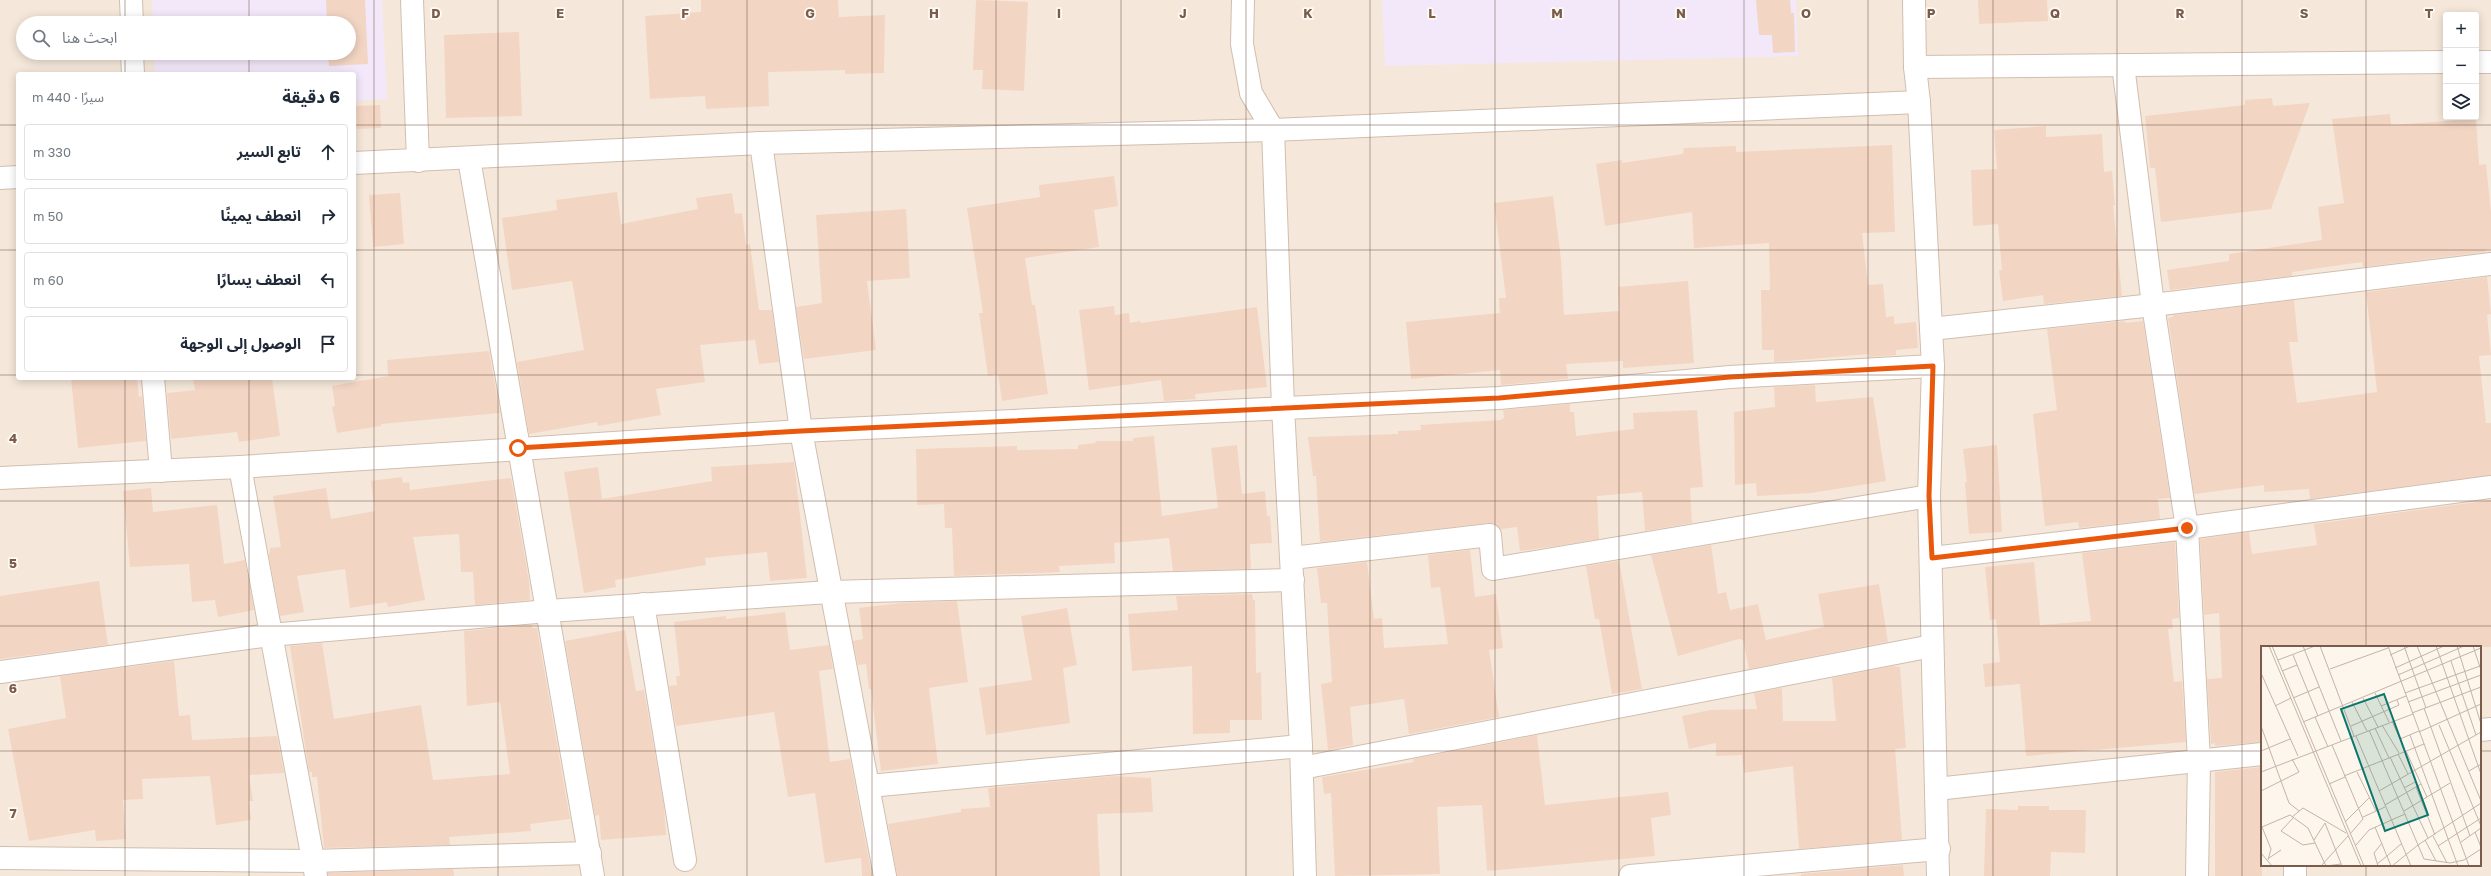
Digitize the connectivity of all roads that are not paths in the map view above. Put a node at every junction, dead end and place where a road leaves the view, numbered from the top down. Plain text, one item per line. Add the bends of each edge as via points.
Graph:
1 (131, 0) edge
2 (412, 0) edge
3 (1243, 0) edge
4 (1914, 0) edge
5 (132, 16) edge
6 (132, 60) edge
7 (2443, 62) edge
8 (2479, 62) edge
9 (2491, 62) edge
10 (2122, 65) junction
11 (1915, 68) junction
12 (133, 72) edge
13 (1919, 102) junction
14 (1273, 130) junction
15 (761, 143) junction
16 (469, 159) junction
17 (418, 161) junction
18 (356, 164) edge
19 (0, 178) edge
20 (16, 178) edge
21 (2491, 264) edge
22 (2153, 305) junction
23 (1931, 329) junction
24 (1933, 366) junction
25 (153, 380) edge
26 (1283, 407) junction
27 (801, 431) junction
28 (518, 448) junction
29 (240, 467) junction
30 (161, 471) junction
31 (0, 478) edge
32 (2491, 487) edge
33 (1929, 496) junction
34 (2187, 528) junction
35 (1292, 558) junction
36 (1932, 558) junction
37 (1293, 580) junction
38 (830, 592) junction
39 (643, 604) junction
40 (548, 611) junction
41 (270, 635) junction
42 (1932, 646) junction
43 (0, 672) edge
44 (2491, 729) edge
45 (2481, 730) edge
46 (1301, 746) junction
47 (2261, 754) edge
48 (2199, 761) junction
49 (1302, 768) junction
50 (869, 786) junction
51 (1936, 789) junction
52 (1939, 849) junction
53 (590, 853) junction
54 (0, 858) edge
55 (685, 860) dead end
56 (314, 868) edge
57 (593, 876) edge
58 (885, 876) edge
59 (1305, 876) edge
60 (1630, 876) edge
61 (1938, 876) edge
62 (2197, 876) edge

1 - 5 street
2 - 17 street
3 - 14 street via 1242,44 1251,93
4 - 11 street
6 - 12 street
7 - 10 street
8 - 9 street
10 - 11 street
10 - 22 street
11 - 13 street
13 - 14 street
13 - 23 street
14 - 15 street
14 - 26 street
15 - 16 street
15 - 27 street
16 - 17 street
16 - 28 street
17 - 18 street
19 - 20 street
21 - 22 street
22 - 23 street
22 - 34 street
23 - 24 street
24 - 26 street via 1730,377 1499,398
24 - 33 street
25 - 30 street
26 - 27 street
26 - 35 street
27 - 28 street
27 - 38 street
28 - 29 street
28 - 40 street
29 - 30 street
29 - 41 street
30 - 31 street
32 - 34 street
33 - 35 street via 1493,569 1490,535
33 - 36 street
34 - 36 street
34 - 48 street
35 - 37 street
36 - 42 street
37 - 38 street
37 - 46 street
38 - 39 street
38 - 50 street
39 - 40 street
39 - 55 street
40 - 41 street
40 - 53 street
41 - 43 street
41 - 56 street
42 - 49 street
42 - 51 street
44 - 45 street
46 - 49 street
46 - 50 street
47 - 48 street
48 - 51 street
48 - 62 street
49 - 59 street
50 - 58 street
51 - 52 street
52 - 60 street
52 - 61 street
53 - 56 street
53 - 57 street
54 - 56 street

